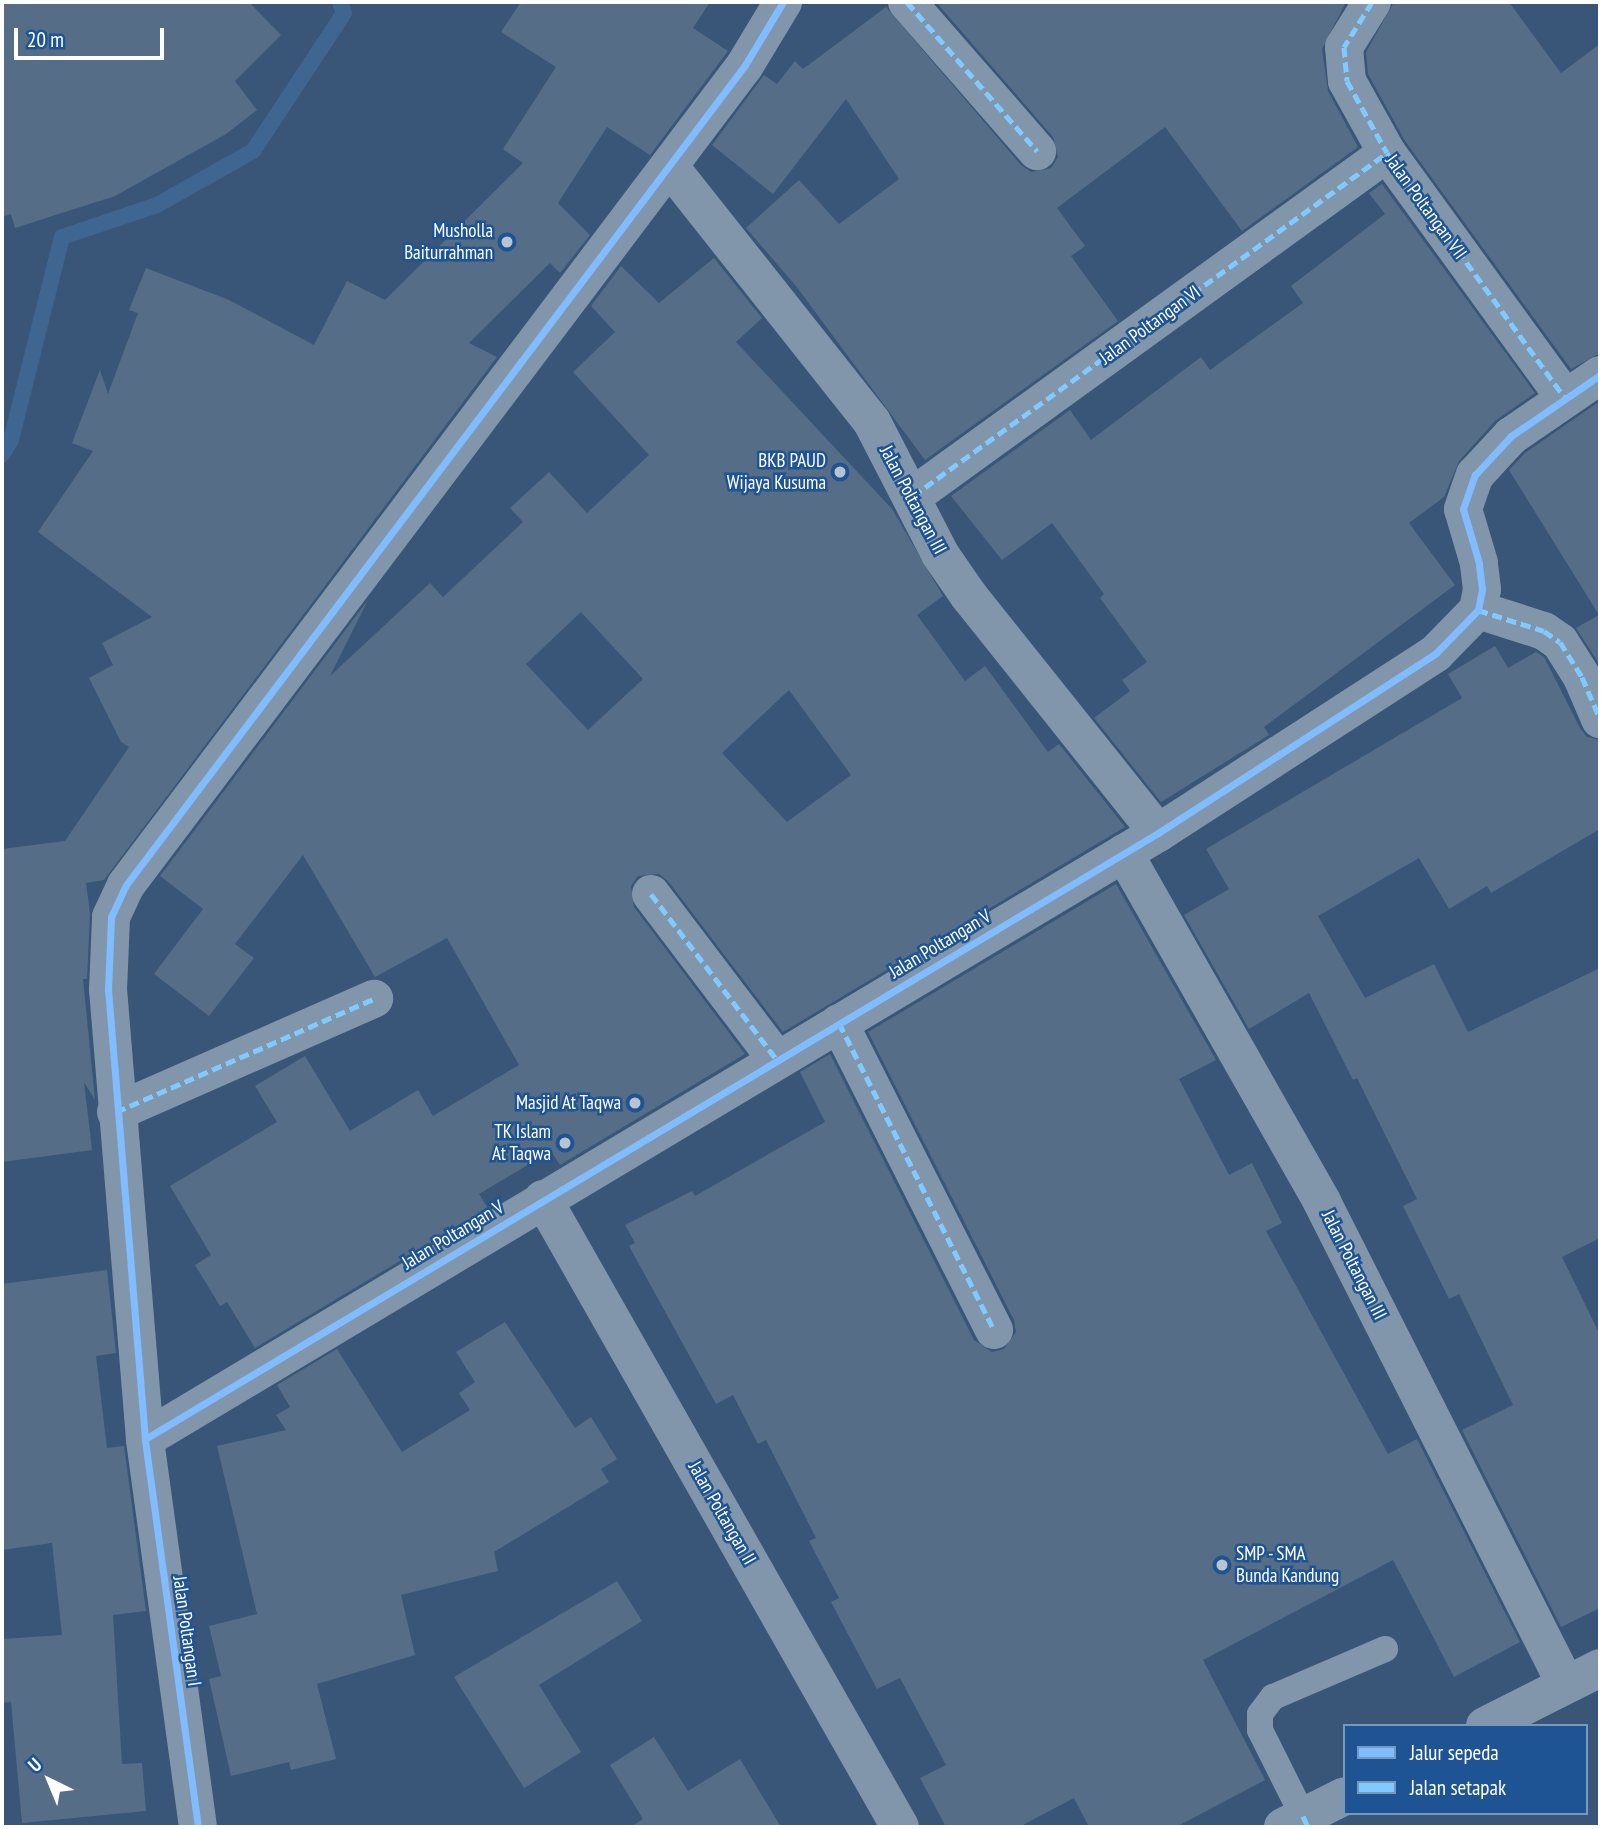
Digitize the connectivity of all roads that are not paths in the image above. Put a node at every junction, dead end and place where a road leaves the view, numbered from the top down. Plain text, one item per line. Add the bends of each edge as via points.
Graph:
1 (783, 2) edge
2 (907, 2) edge
3 (1372, 2) edge
4 (1037, 151) dead end
5 (1387, 153) junction
6 (670, 167) junction
7 (1600, 375) edge
8 (1565, 398) junction
9 (913, 496) junction
10 (1478, 610) junction
11 (1600, 719) edge
12 (1157, 833) junction
13 (1124, 853) junction
14 (651, 894) dead end
15 (374, 999) dead end
16 (839, 1023) junction
17 (777, 1060) junction
18 (116, 1112) junction
19 (543, 1199) junction
20 (994, 1330) dead end
21 (145, 1439) junction
22 (1385, 1650) dead end
23 (1600, 1668) edge
24 (1566, 1685) junction
25 (1489, 1724) edge
26 (1343, 1797) edge
27 (1298, 1824) edge
28 (198, 1827) edge
29 (900, 1827) edge

1 - 6 street, Jalan Poltangan I via 745,65
2 - 4 street
3 - 5 street, Jalan Poltangan VII via 1350,33 1342,60 1347,81
5 - 8 street, Jalan Poltangan VII
5 - 9 street, Jalan Poltangan VI
6 - 9 street, Jalan Poltangan III via 872,422
6 - 18 street, Jalan Poltangan I via 126,885 111,917 106,951
7 - 8 street
8 - 10 street via 1511,436 1467,491 1465,523 1482,589
9 - 12 street, Jalan Poltangan III via 940,554 969,596
10 - 11 street via 1544,631 1560,642
10 - 12 street, Jalan Poltangan V via 1436,653
12 - 13 street, Jalan Poltangan V
13 - 16 street, Jalan Poltangan V
13 - 24 street, Jalan Poltangan III via 1322,1202
14 - 17 street
15 - 18 street
16 - 17 street, Jalan Poltangan V
16 - 20 street
17 - 19 street, Jalan Poltangan V
18 - 21 street, Jalan Poltangan I
19 - 21 street, Jalan Poltangan V
19 - 29 street, Jalan Poltangan II
21 - 28 street, Jalan Poltangan I
22 - 27 lane via 1273,1697 1260,1714 1260,1730
23 - 24 street
24 - 25 street
26 - 27 street

